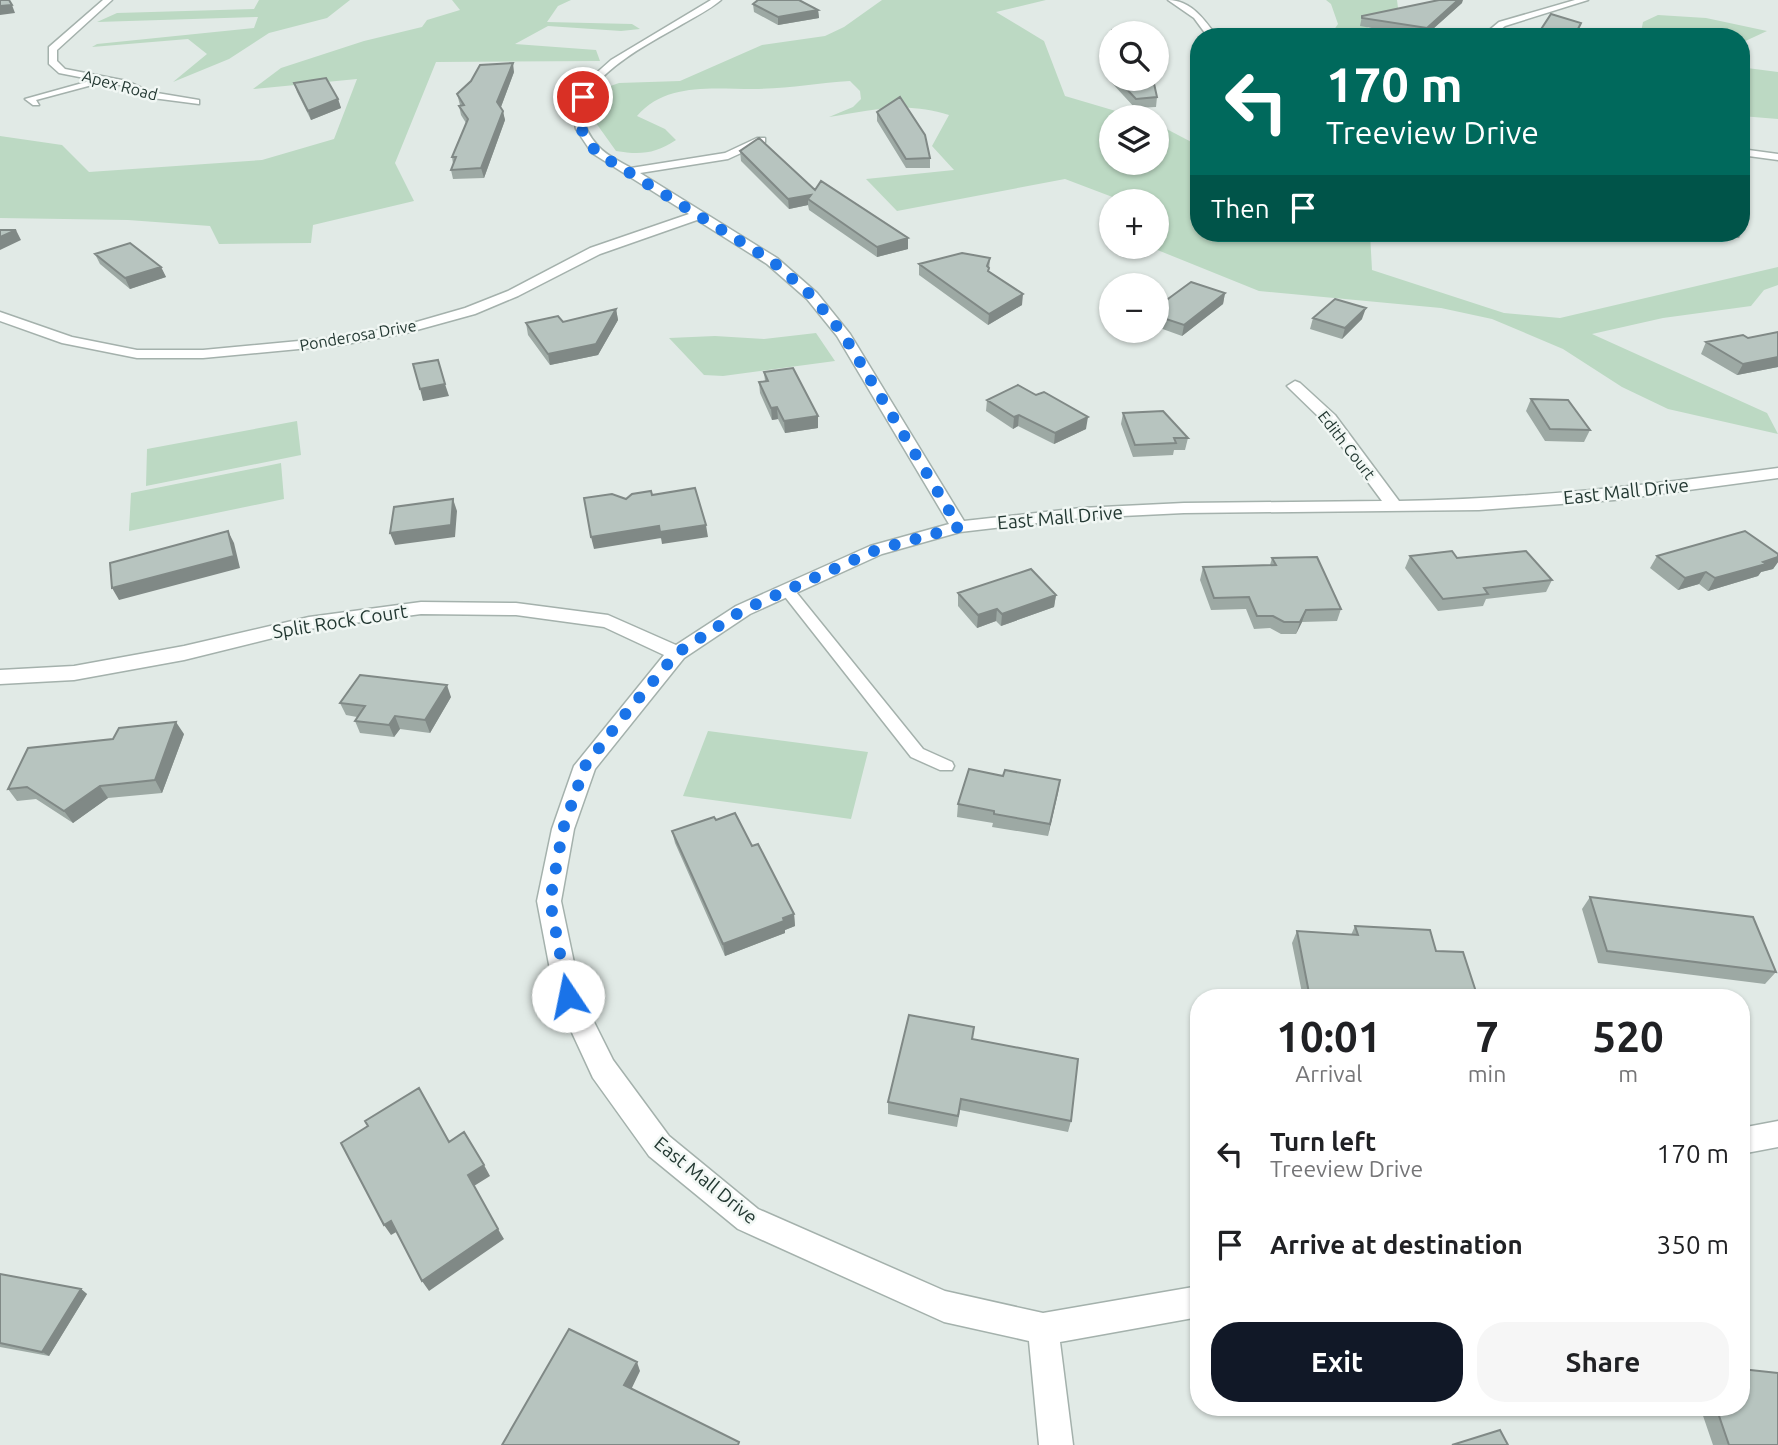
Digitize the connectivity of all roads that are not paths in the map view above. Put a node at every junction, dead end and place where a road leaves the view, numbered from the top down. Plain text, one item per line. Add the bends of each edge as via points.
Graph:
1 (108, 0) edge
2 (717, 0) edge
3 (1172, 0) edge
4 (1584, 0) edge
5 (1207, 28) edge
6 (1497, 28) edge
7 (104, 79) junction
8 (195, 102) dead end
9 (36, 103) dead end
10 (761, 140) edge
11 (1750, 153) edge
12 (1778, 157) edge
13 (626, 172) junction
14 (700, 215) junction
15 (0, 316) edge
16 (1295, 386) dead end
17 (1778, 473) edge
18 (1395, 507) junction
19 (959, 527) junction
20 (787, 590) junction
21 (677, 653) junction
22 (0, 677) edge
23 (946, 766) dead end
24 (1778, 1134) edge
25 (1750, 1139) edge
26 (1190, 1303) edge
27 (1043, 1329) junction
28 (1056, 1445) edge

1 - 7 street, Apex Road via 52,49 51,56 62,71
2 - 13 street via 615,63 594,80 583,97 578,115 583,133 596,152
3 - 5 street via 1198,16
4 - 6 street
7 - 8 street, Apex Road via 149,95
7 - 9 lane via 29,99
10 - 13 street via 728,156
11 - 12 street
13 - 14 street
14 - 15 street, Ponderosa Drive via 623,240 500,299 452,316 324,343 188,355 138,354 83,345
14 - 19 street via 772,261 812,296 843,334
16 - 18 street, Edith Court via 1329,418
17 - 18 street, East Mall Drive via 1614,495
18 - 19 street, East Mall Drive via 1184,508 1081,513
19 - 20 street, East Mall Drive via 876,550
20 - 21 street, East Mall Drive via 743,610
20 - 23 lane via 917,753
21 - 22 street, Split Rock Court via 608,621 516,609 421,608 309,623 74,674
21 - 27 street, East Mall Drive via 585,766 563,829 552,889 550,901 568,996 603,1069 659,1146 748,1219 944,1306
24 - 25 street
26 - 27 street, East Mall Drive
27 - 28 street

